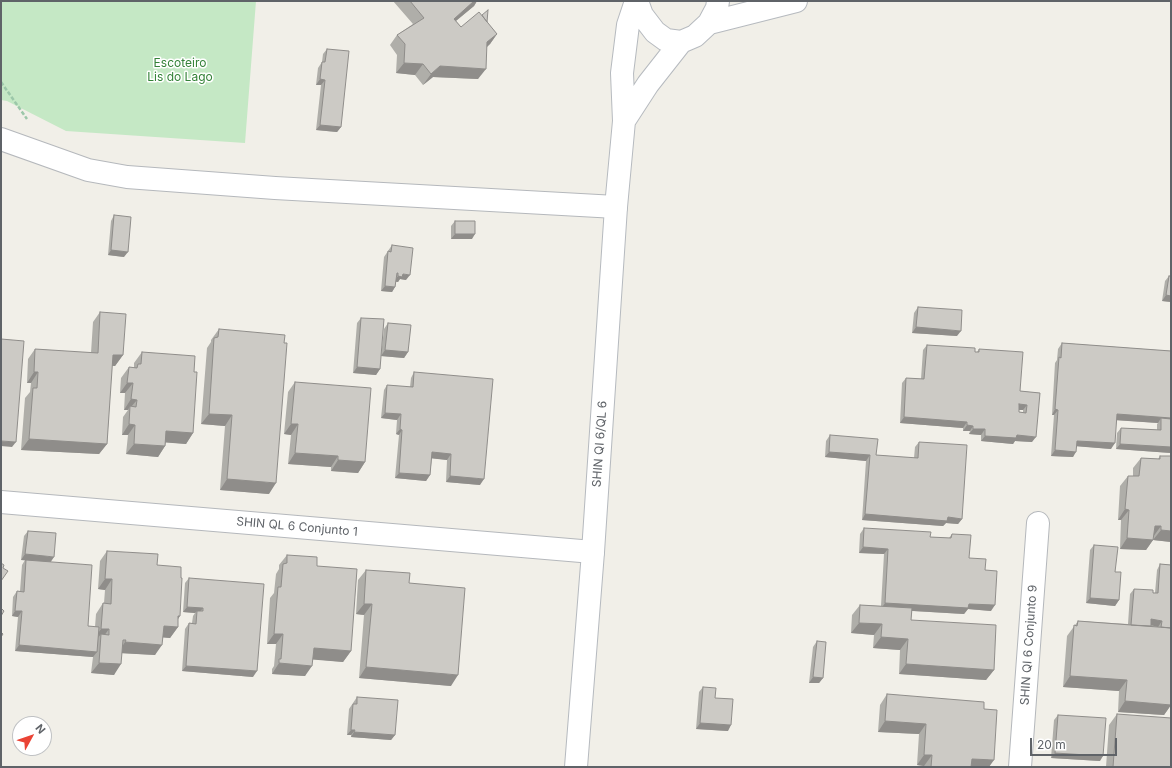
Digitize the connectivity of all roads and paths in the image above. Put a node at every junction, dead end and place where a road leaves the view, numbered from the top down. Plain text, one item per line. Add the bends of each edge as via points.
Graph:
1 (636, 1) edge
2 (718, 1) edge
3 (796, 1) edge
4 (709, 23) junction
5 (681, 42) junction
6 (624, 121) junction
7 (1, 139) edge
8 (616, 207) junction
9 (1, 502) edge
10 (1038, 523) dead end
11 (593, 552) junction
12 (576, 767) edge
13 (1020, 767) edge

1 - 5 street via 642,15 655,32 666,40
1 - 6 street, SHIN QI 6/QL 6 via 628,25 622,73
2 - 4 street
3 - 4 street
4 - 5 street via 695,36
5 - 6 street, SHIN QI 6/QL 6 via 648,84
6 - 8 street, SHIN QI 6/QL 6
7 - 8 street via 88,170 127,177
8 - 11 street, SHIN QI 6/QL 6
9 - 11 street, SHIN QL 6 Conjunto 1
10 - 13 street, SHIN QI 6 Conjunto 9
11 - 12 street, SHIN QI 6/QL 6

